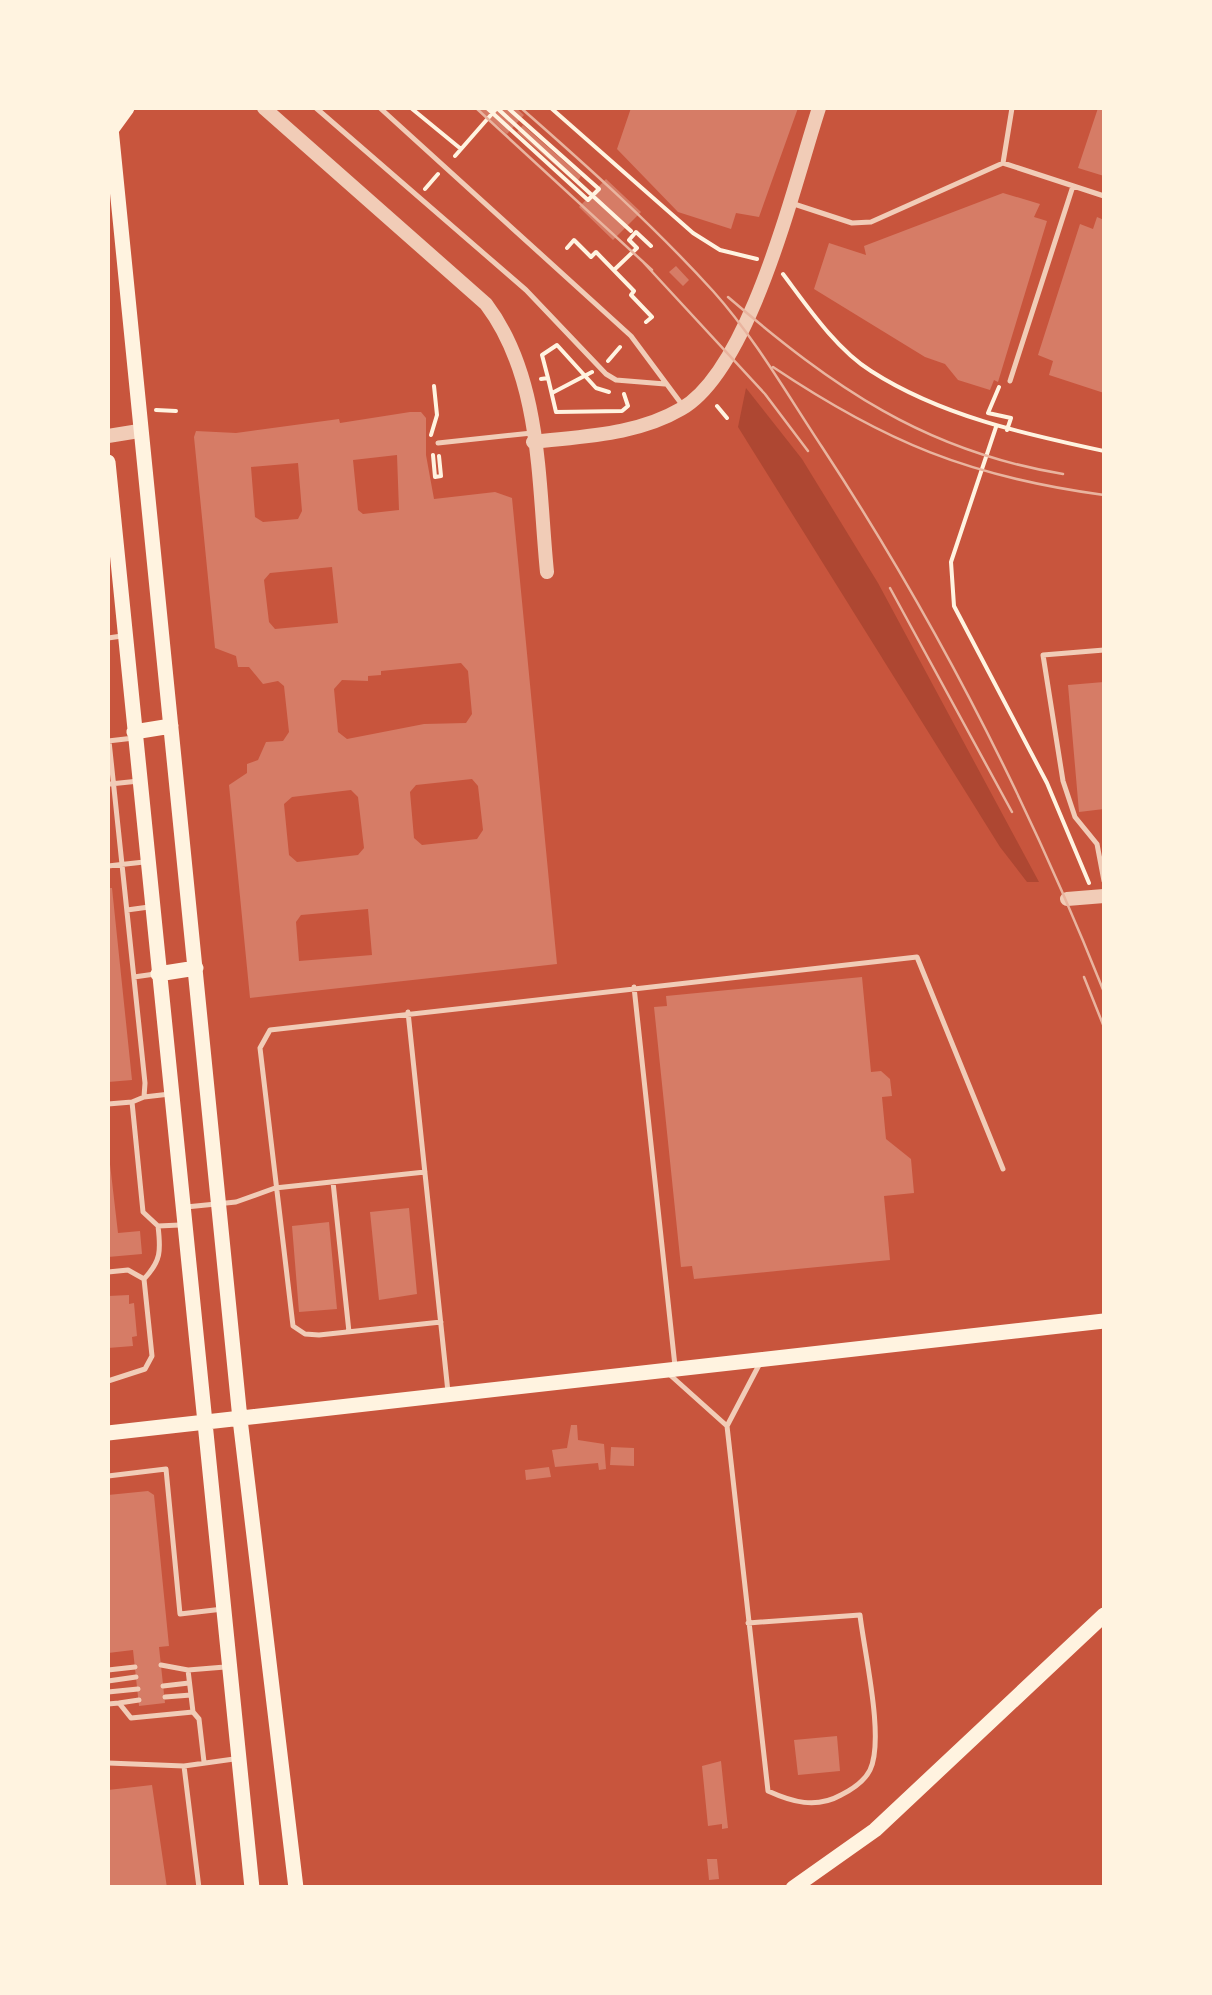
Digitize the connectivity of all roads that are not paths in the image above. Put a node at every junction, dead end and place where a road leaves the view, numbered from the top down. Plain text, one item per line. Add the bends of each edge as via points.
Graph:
1 (109, 108) edge
2 (127, 108) edge
3 (264, 108) edge
4 (316, 108) edge
5 (380, 108) edge
6 (819, 108) edge
7 (1012, 108) edge
8 (112, 130) junction
9 (1003, 163) junction
10 (1073, 186) junction
11 (1104, 196) edge
12 (788, 202) junction
13 (114, 219) edge
14 (1010, 381) dead end
15 (665, 384) junction
16 (684, 408) junction
17 (139, 431) junction
18 (108, 436) edge
19 (533, 438) junction
20 (438, 443) road end
21 (108, 462) edge
22 (547, 572) dead end
23 (113, 583) edge
24 (125, 636) junction
25 (108, 638) edge
26 (1104, 650) edge
27 (171, 726) junction
28 (134, 735) junction
29 (108, 741) edge
30 (139, 781) junction
31 (109, 784) edge
32 (1101, 844) edge
33 (147, 862) junction
34 (119, 864) junction
35 (108, 866) edge
36 (1104, 881) edge
37 (1104, 896) edge
38 (1067, 899) dead end
39 (152, 907) junction
40 (127, 910) junction
41 (196, 968) junction
42 (158, 974) junction
43 (134, 978) junction
44 (634, 987) junction
45 (408, 1012) junction
46 (170, 1094) junction
47 (144, 1097) junction
48 (132, 1102) junction
49 (108, 1104) edge
50 (1003, 1168) dead end
51 (425, 1172) junction
52 (333, 1182) junction
53 (276, 1188) junction
54 (220, 1203) junction
55 (182, 1207) junction
56 (184, 1224) junction
57 (158, 1226) junction
58 (108, 1272) edge
59 (144, 1279) junction
60 (1104, 1321) edge
61 (441, 1322) junction
62 (350, 1332) junction
63 (763, 1358) junction
64 (669, 1367) junction
65 (108, 1381) edge
66 (448, 1392) junction
67 (240, 1419) junction
68 (204, 1423) junction
69 (726, 1426) junction
70 (108, 1433) edge
71 (108, 1476) edge
72 (223, 1609) junction
73 (1104, 1615) edge
74 (748, 1623) junction
75 (161, 1665) dead end
76 (228, 1666) junction
77 (135, 1667) dead end
78 (108, 1670) edge
79 (188, 1670) junction
80 (136, 1678) dead end
81 (108, 1680) edge
82 (190, 1683) junction
83 (163, 1686) dead end
84 (138, 1689) dead end
85 (108, 1692) edge
86 (191, 1694) junction
87 (164, 1697) dead end
88 (139, 1700) dead end
89 (118, 1703) junction
90 (108, 1704) edge
91 (192, 1712) junction
92 (238, 1758) junction
93 (108, 1763) edge
94 (204, 1763) junction
95 (184, 1766) junction
96 (198, 1888) edge
97 (252, 1888) edge
98 (296, 1888) edge
99 (793, 1888) edge

1 - 8 main road
2 - 8 main road
3 - 19 street via 486,304 516,352
4 - 15 lane via 526,290 606,374
5 - 15 lane via 631,336
6 - 12 street
7 - 9 lane
8 - 13 main road
9 - 10 lane
9 - 12 lane via 871,222
10 - 11 lane
10 - 14 lane
12 - 16 street via 740,340
13 - 17 main road
15 - 16 lane
16 - 19 street via 617,432
17 - 18 street
17 - 27 main road
19 - 20 lane
19 - 22 street
21 - 23 main road
23 - 24 main road
24 - 25 lane
24 - 28 main road
26 - 32 lane via 1043,655 1063,782 1075,817
27 - 28 main road
27 - 41 main road
28 - 29 lane
28 - 30 main road
29 - 31 lane
30 - 31 lane
30 - 33 main road
31 - 34 lane
32 - 36 lane
33 - 34 lane
33 - 39 main road
34 - 35 lane
34 - 40 lane
37 - 38 street
39 - 40 lane
39 - 42 main road
40 - 43 lane
41 - 42 main road
41 - 54 main road
42 - 43 lane
42 - 46 main road
43 - 47 lane
44 - 45 lane
44 - 50 lane via 916,957
44 - 64 lane
45 - 51 lane
45 - 53 lane via 280,1026 263,1038
46 - 47 lane
46 - 55 main road
47 - 48 lane
48 - 49 lane
48 - 57 lane via 143,1212
51 - 52 lane
51 - 61 lane
52 - 53 lane
52 - 62 lane
53 - 54 lane
53 - 62 lane via 294,1326 305,1334
54 - 55 lane
54 - 67 main road
55 - 56 main road
56 - 57 lane
56 - 68 main road
57 - 59 lane via 158,1264
58 - 59 lane via 128,1270
59 - 65 lane via 152,1356 146,1369
60 - 63 main road
61 - 62 lane
61 - 66 lane
63 - 64 main road
63 - 69 lane
64 - 66 main road
64 - 69 lane
66 - 67 main road
67 - 68 main road
67 - 98 main road
68 - 70 main road
68 - 72 main road
69 - 74 lane
71 - 72 lane via 166,1470 180,1614
72 - 76 main road
73 - 99 main road via 915,1794
74 - 74 lane via 768,1790 792,1802 829,1802 857,1786 875,1746 860,1615
75 - 79 lane
76 - 79 lane
76 - 92 main road
77 - 78 lane
79 - 82 lane
80 - 81 lane
82 - 83 lane
82 - 86 lane
84 - 85 lane
86 - 87 lane
86 - 91 lane
88 - 89 lane
89 - 90 lane
89 - 91 lane via 131,1718
91 - 94 lane
92 - 94 lane
92 - 97 main road
93 - 95 lane
94 - 95 lane
95 - 96 lane

